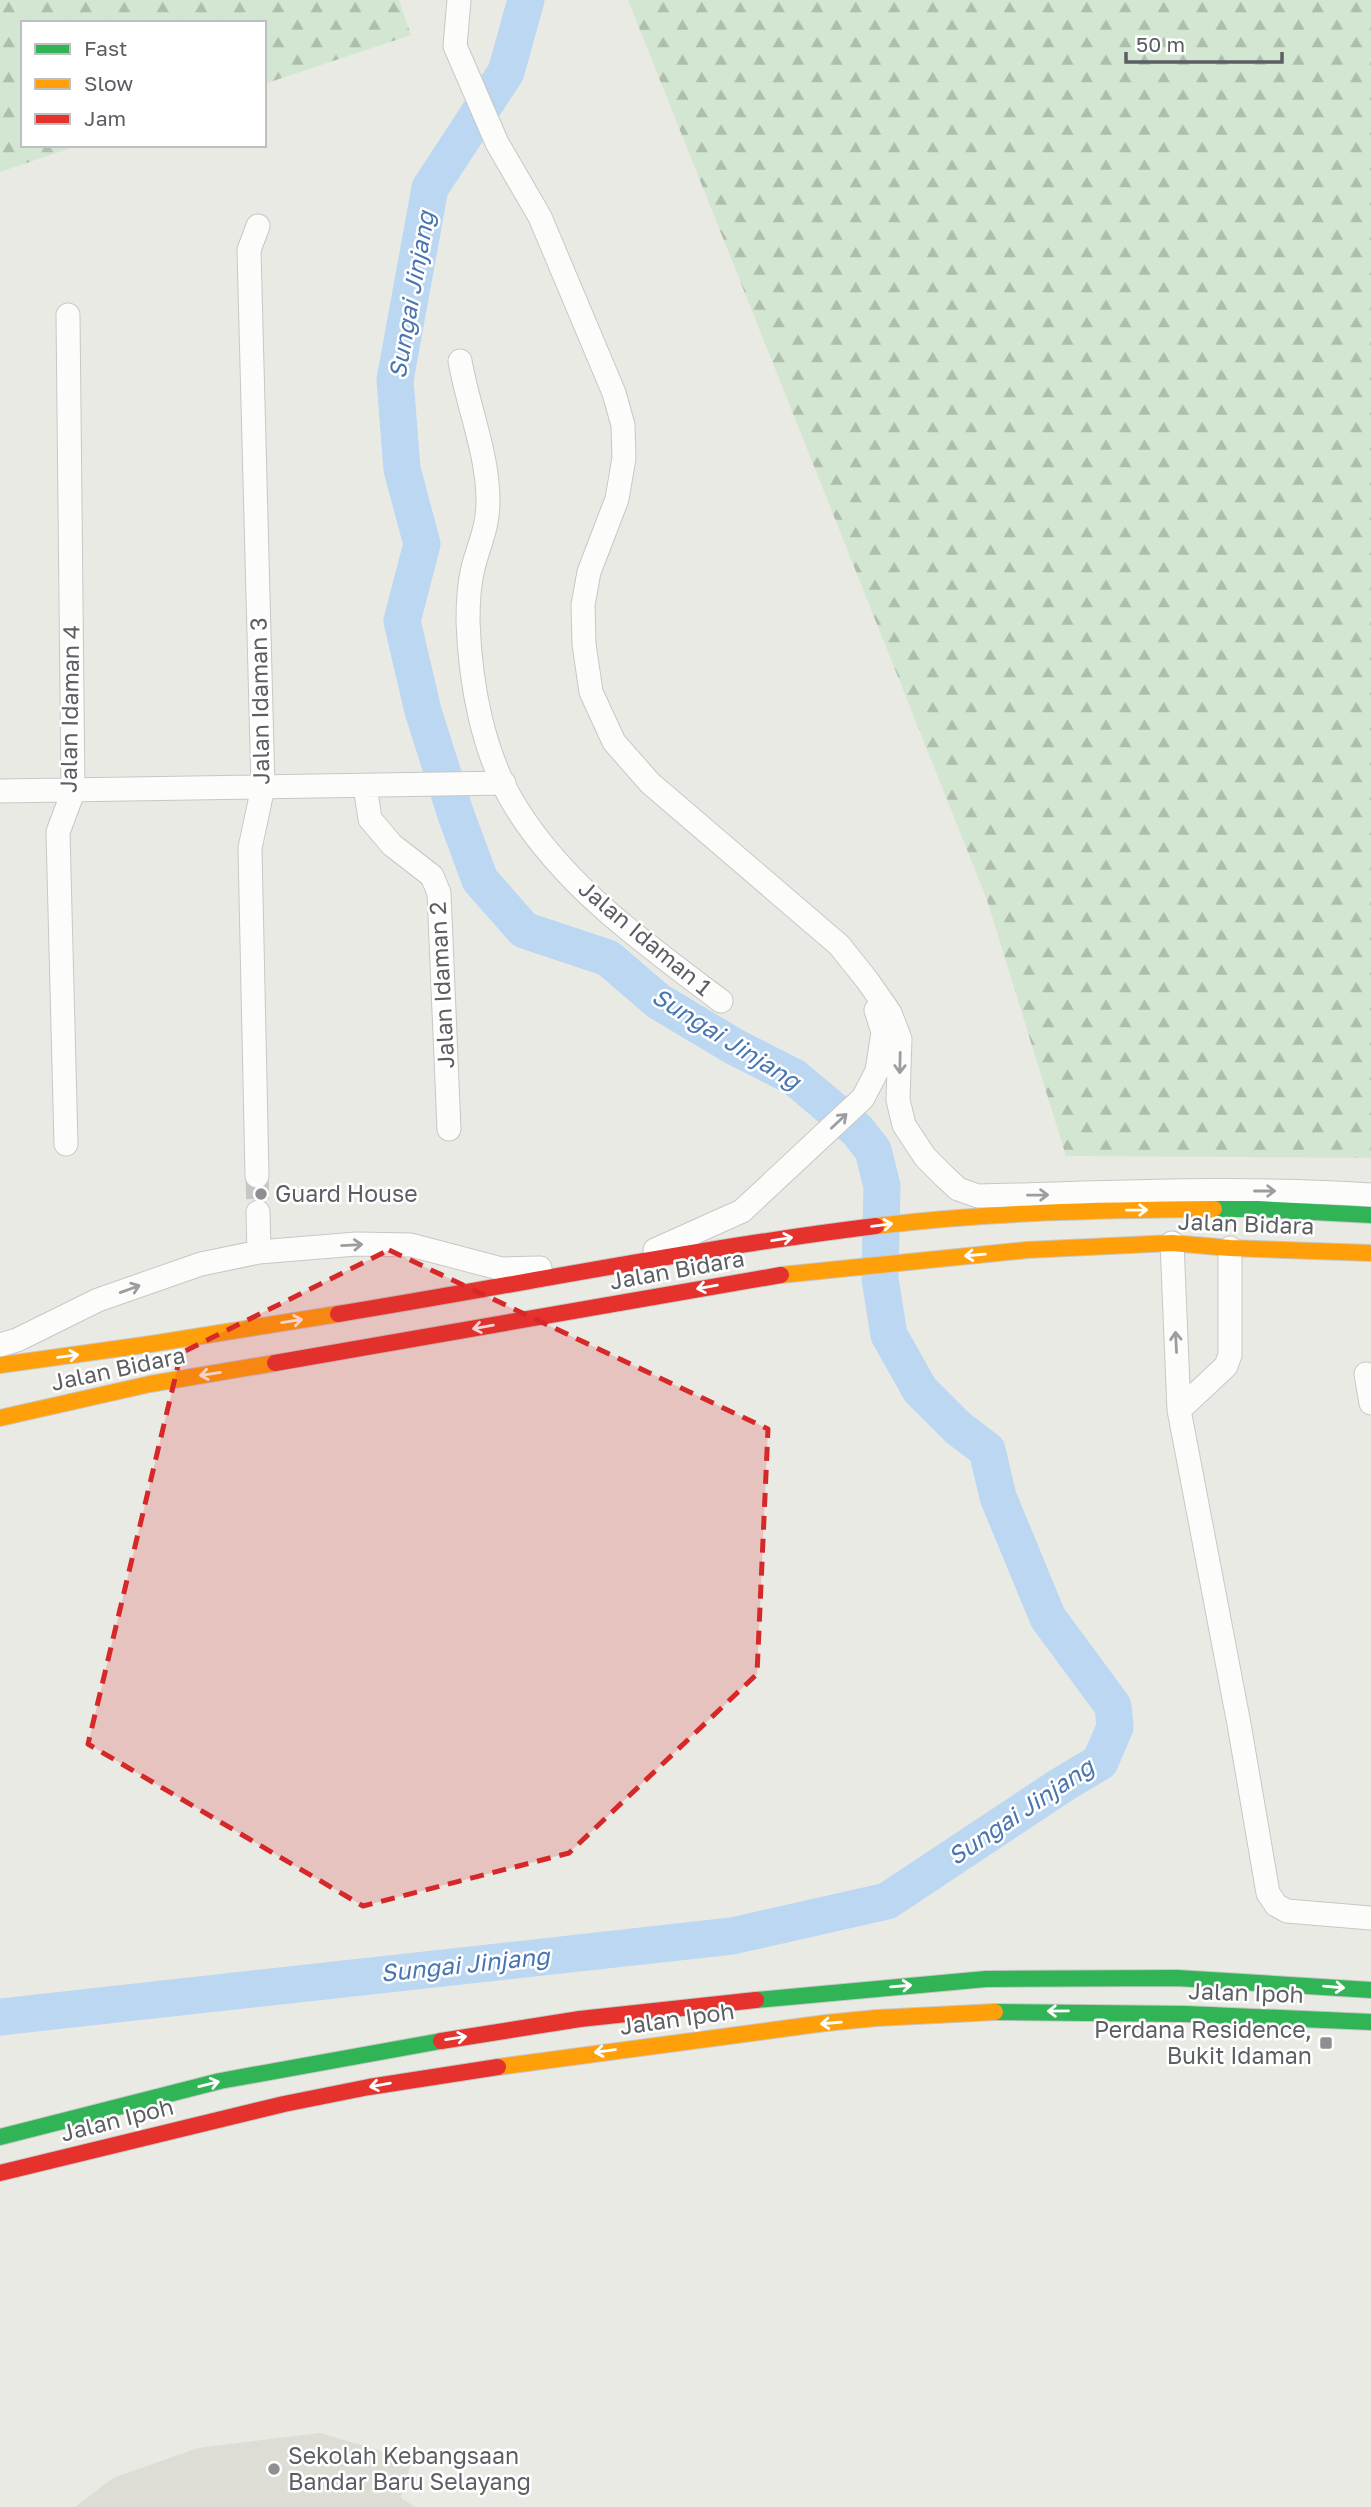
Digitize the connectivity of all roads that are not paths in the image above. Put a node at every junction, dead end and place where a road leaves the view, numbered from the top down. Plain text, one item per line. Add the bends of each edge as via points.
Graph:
1 (459, 0) edge
2 (258, 226) dead end
3 (68, 315) dead end
4 (460, 361) dead end
5 (494, 783) junction
6 (365, 786) junction
7 (263, 787) junction
8 (0, 791) edge
9 (73, 792) junction
10 (867, 980) junction
11 (721, 1001) dead end
12 (449, 1129) dead end
13 (66, 1144) dead end
14 (257, 1176) tunnel mouth
15 (1371, 1195) edge
16 (258, 1212) tunnel mouth
17 (1371, 1215) edge
18 (971, 1217) junction
19 (1228, 1235) junction
20 (1172, 1243) junction
21 (259, 1252) junction
22 (1371, 1252) edge
23 (628, 1262) junction
24 (0, 1345) edge
25 (0, 1365) edge
26 (1366, 1374) dead end
27 (1371, 1403) edge
28 (1179, 1410) junction
29 (0, 1418) edge
30 (1371, 1918) edge
31 (1371, 1990) edge
32 (1371, 2022) edge
33 (0, 2137) edge
34 (0, 2173) edge

1 - 10 street via 455,46 497,143 540,217 614,393 623,425 624,458 617,499 589,572 583,605 591,692 614,742 650,783 839,946
2 - 7 street, Jalan Idaman 3 via 249,250
3 - 9 street, Jalan Idaman 4
4 - 5 street, Jalan Idaman 1 via 484,462 488,501 484,538 472,569 468,618 471,676
5 - 6 street
5 - 11 street, Jalan Idaman 1 via 601,908
6 - 7 street
6 - 12 street, Jalan Idaman 2 via 370,819 392,845 432,876 439,893
7 - 9 street
7 - 14 street, Jalan Idaman 3 via 250,848
8 - 9 street
9 - 13 street, Jalan Idaman 4 via 58,832
10 -> 15 street via 890,1013 900,1039 898,1100 904,1125 925,1157 958,1189 978,1196 1232,1191
23 -> 10 street via 742,1210 863,1098 877,1071 883,1032
16 - 21 street
18 -> 17 main road, Jalan Bidara via 1258,1209
18 - 19 main road via 1143,1224 1209,1221
23 -> 18 main road, Jalan Bidara via 841,1230
19 - 20 main road, Jalan Bidara
19 - 22 main road, Jalan Bidara
19 - 28 street via 1230,1355 1226,1366
28 -> 20 street
20 -> 29 main road, Jalan Bidara via 923,1259 783,1275 150,1384
21 -> 23 street via 411,1245 502,1269
24 -> 21 street via 98,1300 201,1264
25 -> 23 main road, Jalan Bidara via 151,1345
26 - 27 street
28 - 30 street via 1268,1893 1287,1911
33 -> 31 main road, Jalan Ipoh via 220,2081 389,2049 580,2019 783,1996 999,1979 1247,1980
32 -> 34 main road, Jalan Ipoh via 1077,2011 879,2018 782,2027 325,2095

